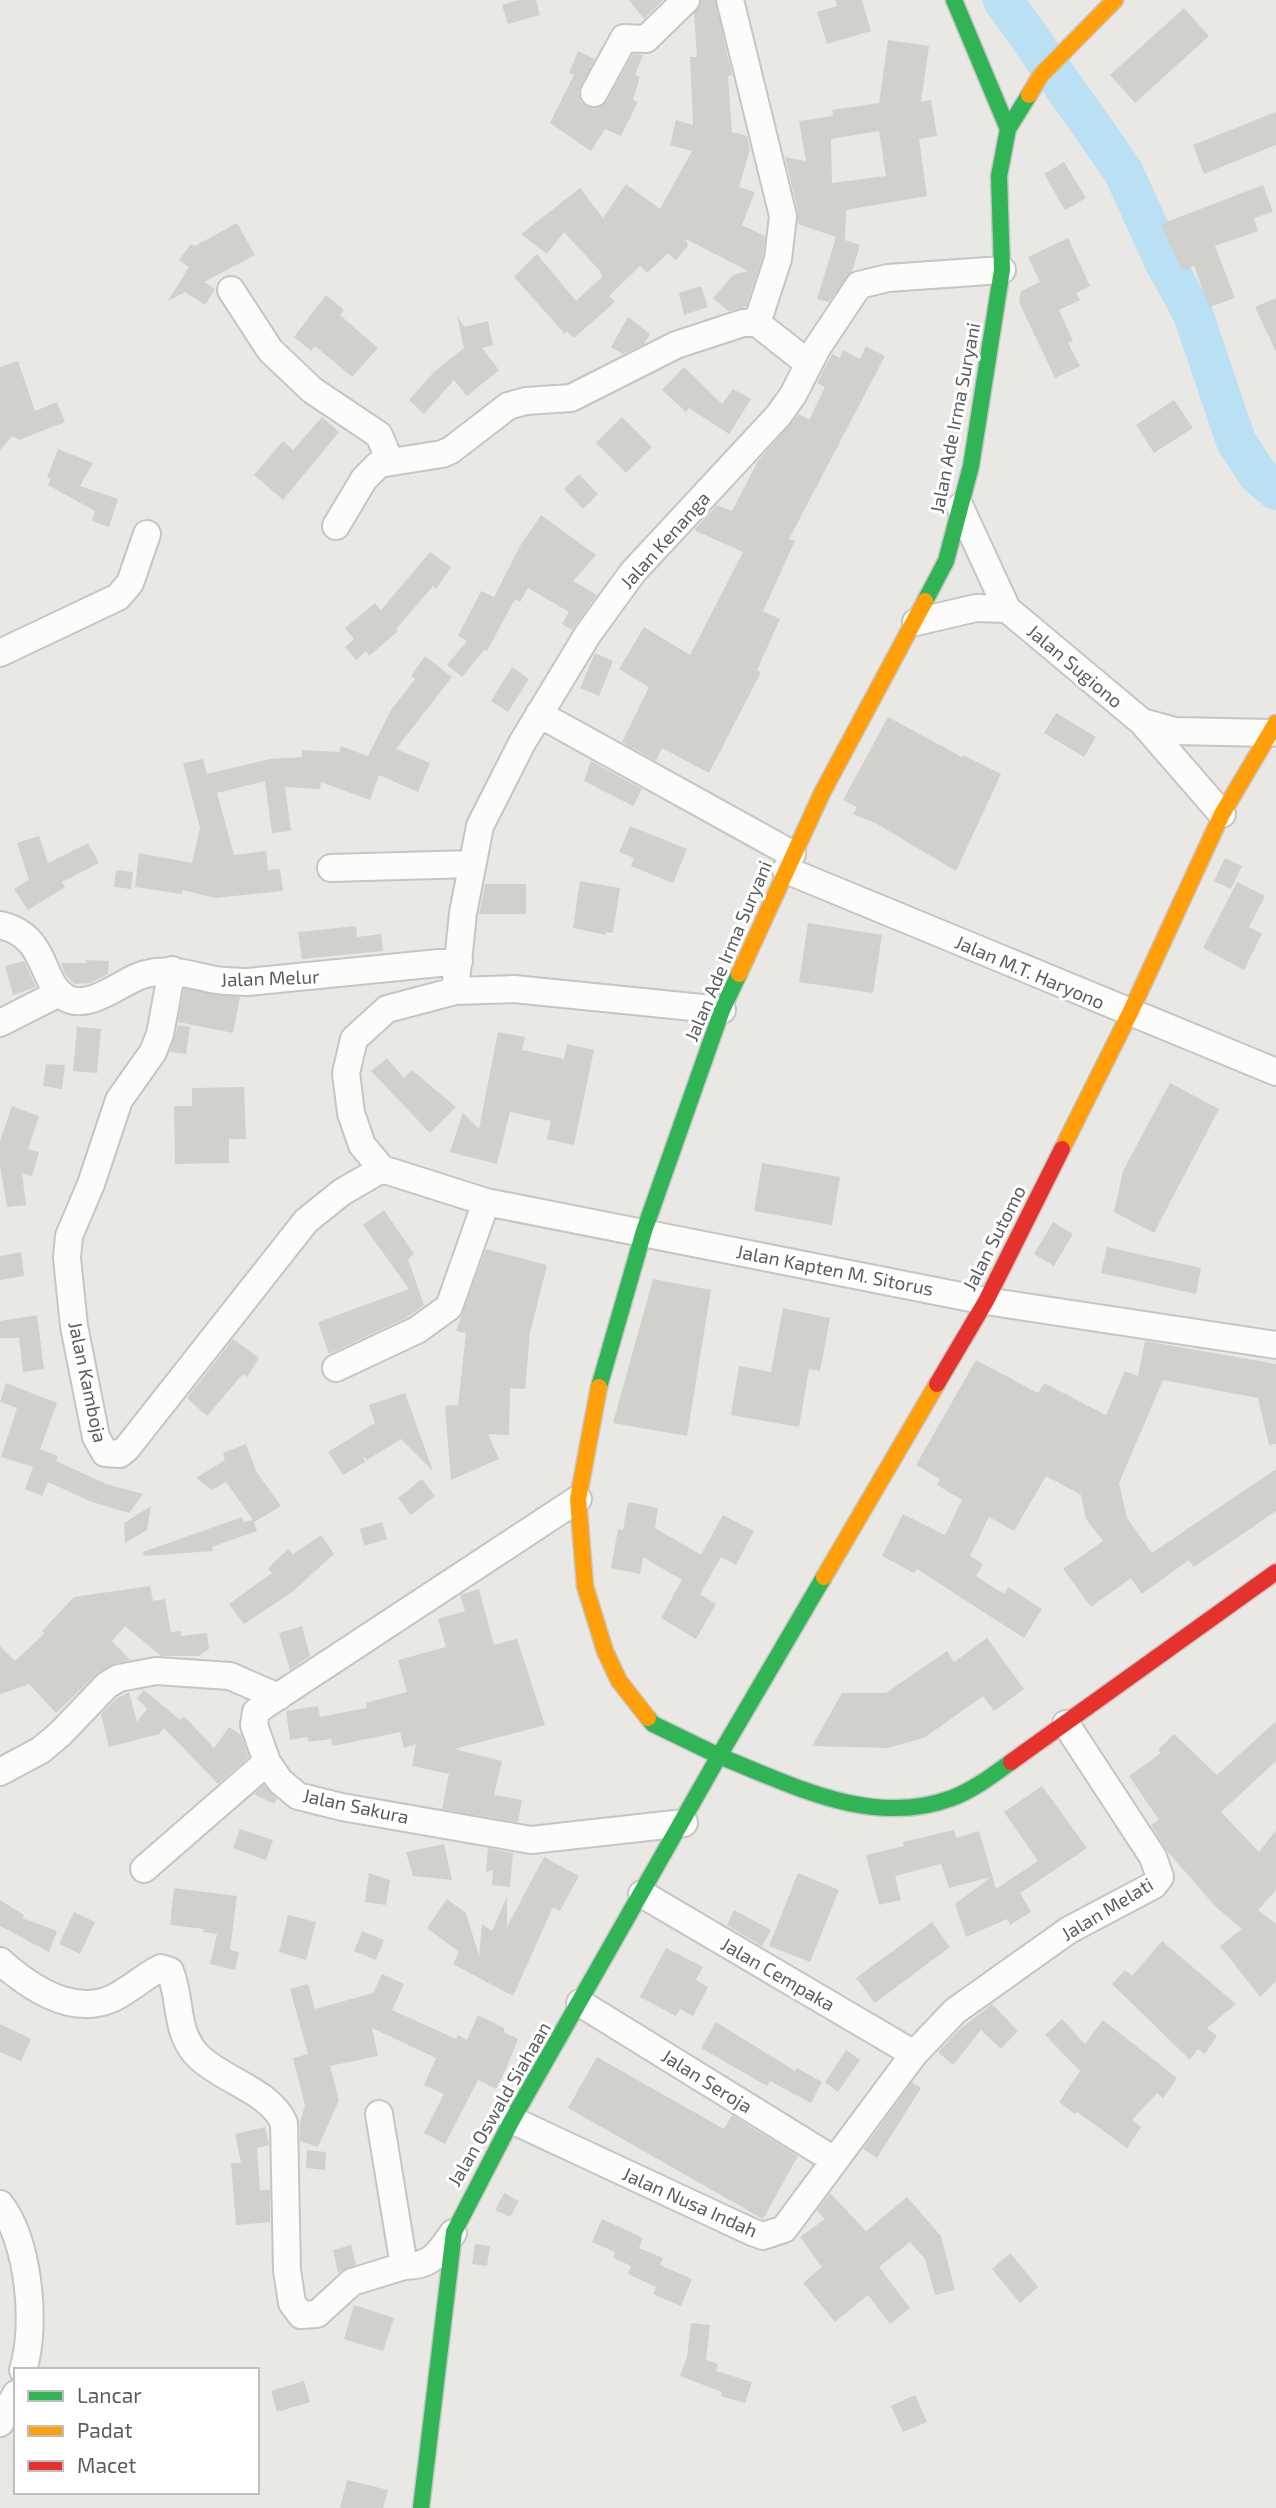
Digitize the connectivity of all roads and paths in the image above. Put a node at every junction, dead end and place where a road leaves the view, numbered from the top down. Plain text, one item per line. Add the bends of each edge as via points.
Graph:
1 (686, 0) edge
2 (730, 0) edge
3 (954, 0) edge
4 (1115, 0) edge
5 (594, 93) dead end
6 (1008, 129) junction
7 (1002, 270) junction
8 (231, 290) dead end
9 (757, 323) junction
10 (809, 364) junction
11 (390, 461) junction
12 (960, 507) junction
13 (336, 526) dead end
14 (147, 534) dead end
15 (1007, 609) junction
16 (916, 622) junction
17 (0, 653) edge
18 (540, 714) junction
19 (1142, 722) junction
20 (1273, 728) edge
21 (1222, 814) junction
22 (789, 862) junction
23 (471, 864) junction
24 (331, 868) dead end
25 (0, 925) edge
26 (459, 961) junction
27 (172, 970) junction
28 (455, 991) junction
29 (59, 993) junction
30 (722, 1010) junction
31 (1130, 1013) junction
32 (0, 1023) edge
33 (1276, 1072) edge
34 (382, 1169) junction
35 (486, 1202) junction
36 (644, 1231) junction
37 (986, 1301) junction
38 (1276, 1345) edge
39 (336, 1368) dead end
40 (578, 1499) junction
41 (1276, 1572) edge
42 (278, 1697) junction
43 (1066, 1724) junction
44 (719, 1756) junction
45 (267, 1762) junction
46 (0, 1772) edge
47 (684, 1823) junction
48 (144, 1868) dead end
49 (642, 1894) junction
50 (0, 1961) edge
51 (580, 2003) junction
52 (914, 2054) junction
53 (379, 2114) dead end
54 (512, 2120) junction
55 (834, 2160) junction
56 (0, 2204) edge
57 (454, 2232) junction
58 (404, 2266) junction
59 (23, 2368) edge
60 (14, 2398) edge
61 (0, 2423) edge
62 (421, 2508) edge

1 - 5 street via 646,39 624,38
2 - 9 street via 783,216 778,259
3 - 6 main road
4 - 6 main road via 1041,75
6 - 7 main road, Jalan Ade Irma Suryani via 998,188
7 - 10 street, Jalan Kenanga via 888,278 859,285
7 - 12 main road, Jalan Ade Irma Suryani
8 - 11 street via 270,350 312,390 379,435
9 - 10 street
9 - 11 street via 743,323 676,345 571,398 508,406 442,454
10 - 18 street, Jalan Kenanga via 778,416 633,572
11 - 13 street via 369,471
12 - 15 street, Jalan Sugiono
12 - 16 main road, Jalan Ade Irma Suryani via 946,561
14 - 17 street via 130,583 118,597
15 - 16 street via 976,608
15 - 19 street, Jalan Sugiono
16 - 22 main road, Jalan Ade Irma Suryani via 866,708
18 - 22 street, Jalan M.T. Haryono
18 - 23 street, Jalan Kenanga via 481,826
19 - 20 street, Jalan Sugiono via 1175,731
19 - 21 street, Jalan Sugiono
20 - 21 main road, Jalan Sutomo
21 - 31 main road, Jalan Sutomo
22 - 30 main road, Jalan Ade Irma Suryani
22 - 31 street, Jalan M.T. Haryono
23 - 24 street
23 - 26 street, Jalan Kenanga
25 - 29 street via 27,939
26 - 27 street, Jalan Melur via 248,982
26 - 28 street, Jalan Kenanga
27 - 29 street, Jalan Melur via 139,976 80,1002
27 - 34 street, Jalan Kamboja via 153,1052 119,1100 69,1236 66,1258 74,1326 96,1437 105,1453 120,1454 127,1448 306,1221 342,1192
28 - 30 street via 569,992
28 - 34 street via 387,1009 355,1039 346,1073 351,1113 362,1146
29 - 32 street
30 - 36 main road, Jalan Ade Irma Suryani
31 - 33 street, Jalan M.T. Haryono
31 - 37 main road, Jalan Sutomo
34 - 35 street, Jalan Kapten M. Sitorus
35 - 36 street, Jalan Kapten M. Sitorus
35 - 39 street via 449,1307 417,1330
36 - 37 street, Jalan Kapten M. Sitorus
36 - 40 main road, Jalan Ade Irma Suryani via 594,1406
37 - 38 street, Jalan Kapten M. Sitorus
37 - 44 main road, Jalan Sutomo
40 - 42 street, Jalan Sakura
40 - 44 main road, Jalan Ade Irma Suryani via 585,1586 604,1651 619,1681 653,1724
41 - 43 main road, Jalan Ade Irma Suryani
42 - 45 street, Jalan Sakura via 256,1712 254,1725
42 - 46 street via 230,1676 156,1671 119,1678 41,1750
43 - 44 main road, Jalan Ade Irma Suryani via 990,1777 950,1798 910,1808 850,1805
43 - 52 street, Jalan Melati via 1153,1857 1160,1877 1154,1885 1069,1930 1015,1966 955,2011
44 - 47 main road, Jalan Oswald Siahaan
45 - 47 street, Jalan Sakura via 298,1796 531,1840
45 - 48 street
47 - 49 main road, Jalan Oswald Siahaan
49 - 51 main road, Jalan Oswald Siahaan
49 - 52 street, Jalan Cempaka
50 - 58 street via 44,1994 83,2004 113,1998 161,1968 170,1971 185,2038 198,2056 271,2105 284,2123 287,2270 292,2303 301,2315 317,2314 352,2282
51 - 54 main road, Jalan Oswald Siahaan
51 - 55 street, Jalan Seroja
52 - 55 street, Jalan Nusa Indah
53 - 58 street
54 - 55 street, Jalan Nusa Indah via 764,2235 784,2229
54 - 57 main road, Jalan Oswald Siahaan
56 - 59 street via 15,2237 28,2286 29,2335
57 - 58 street via 434,2260
57 - 62 main road, Jalan Oswald Siahaan
60 - 61 street

